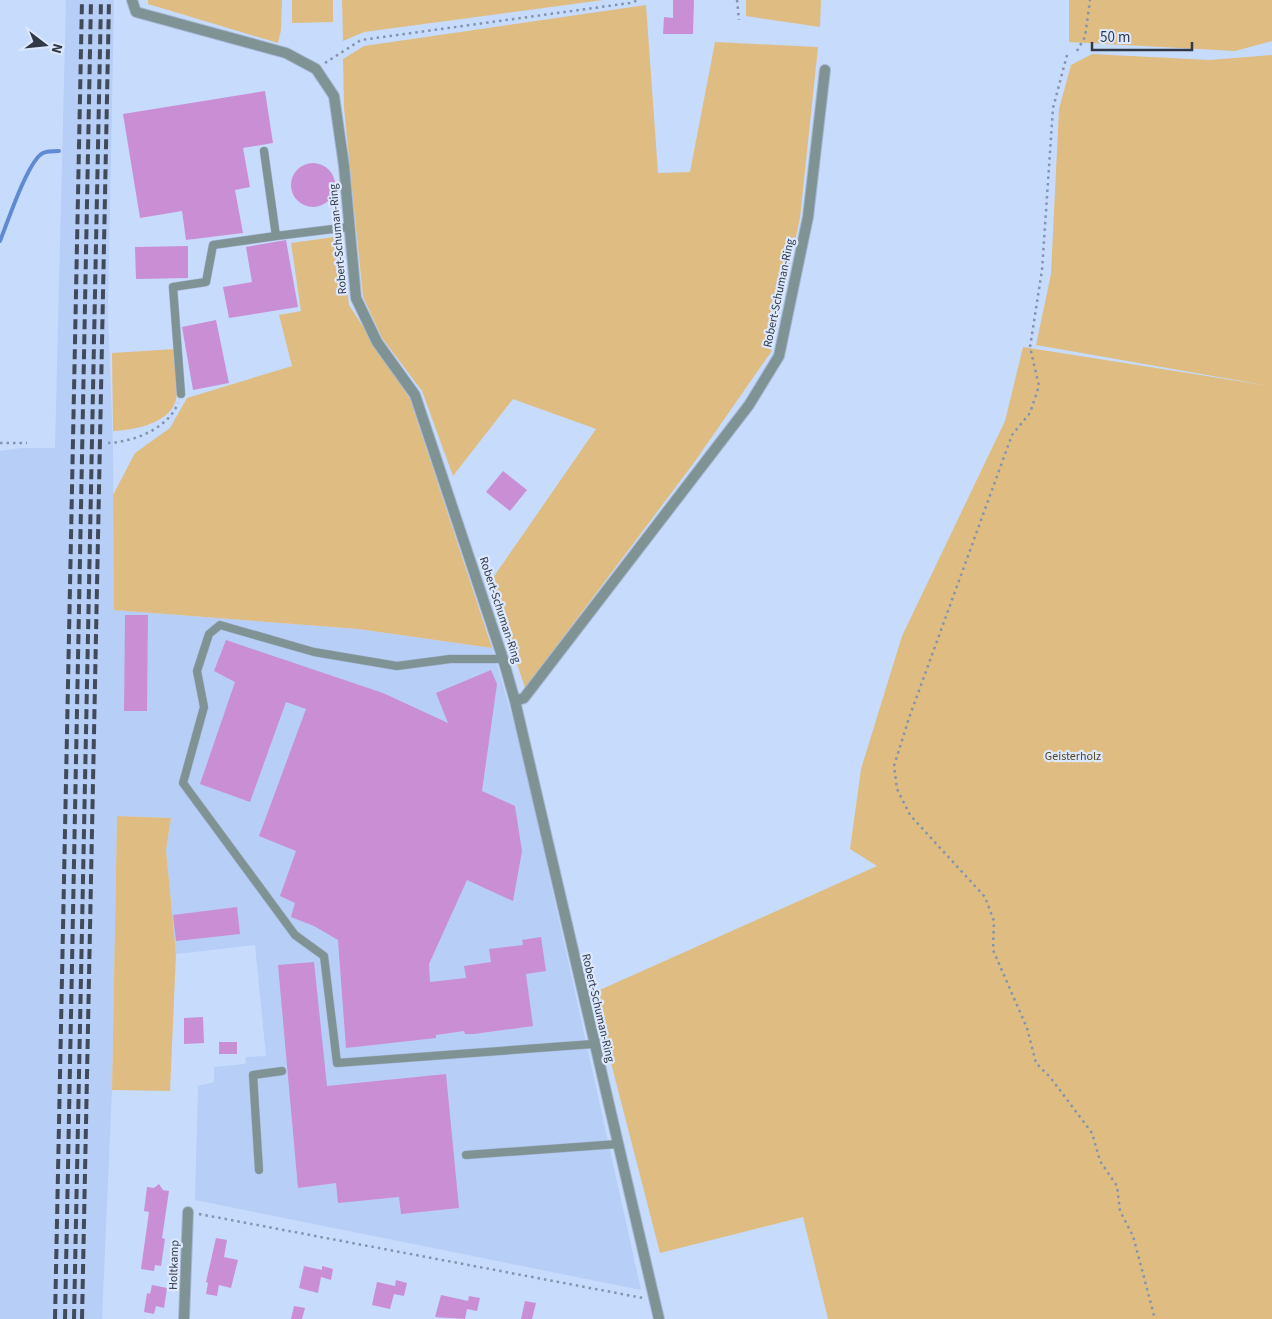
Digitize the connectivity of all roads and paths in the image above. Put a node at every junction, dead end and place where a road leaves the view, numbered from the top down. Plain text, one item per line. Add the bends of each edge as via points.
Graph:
1 (132, 0) edge
2 (638, 0) edge
3 (737, 0) edge
4 (1090, 0) edge
5 (739, 20) dead end
6 (1077, 51) dead end
7 (1067, 55) dead end
8 (316, 69) junction
9 (825, 70) dead end
10 (264, 151) dead end
11 (349, 227) junction
12 (276, 236) junction
13 (181, 394) joint
14 (1, 443) edge
15 (27, 443) dead end
16 (108, 444) dead end
17 (503, 660) junction
18 (515, 702) junction
19 (594, 1044) junction
20 (282, 1071) dead end
21 (618, 1144) junction
22 (466, 1155) dead end
23 (259, 1170) dead end
24 (188, 1212) joint
25 (654, 1300) junction
26 (184, 1319) edge
27 (659, 1319) edge
28 (1155, 1319) edge

1 - 8 street, Robert-Schuman-Ring via 136,12 286,54
2 - 8 path via 361,40
3 - 5 path
4 - 6 path via 1085,38
7 - 28 path via 1053,108 1042,270 1030,347 1039,386 1030,414 1012,435 894,766 897,789 910,815 985,897 994,921 993,950 1027,1028 1036,1063 1092,1133 1100,1161 1116,1186 1120,1211 1133,1236
8 - 11 street, Robert-Schuman-Ring via 334,96
9 - 18 street, Robert-Schuman-Ring via 808,218 779,356 743,413 524,698
10 - 12 lane
11 - 12 lane
11 - 17 street, Robert-Schuman-Ring via 356,298 378,342 415,394
12 - 13 lane via 214,245 206,282 173,287
13 - 16 path via 174,412 156,429 120,443
14 - 15 path
17 - 18 street, Robert-Schuman-Ring
17 - 19 lane via 450,659 397,666 314,652 220,625 209,634 197,671 204,707 183,783 295,935 324,956 336,1063
18 - 19 street, Robert-Schuman-Ring
19 - 21 street, Robert-Schuman-Ring
20 - 23 lane via 254,1075
21 - 22 lane
21 - 25 street, Robert-Schuman-Ring
24 - 25 path
24 - 26 street, Holtkamp
25 - 27 street, Robert-Schuman-Ring

